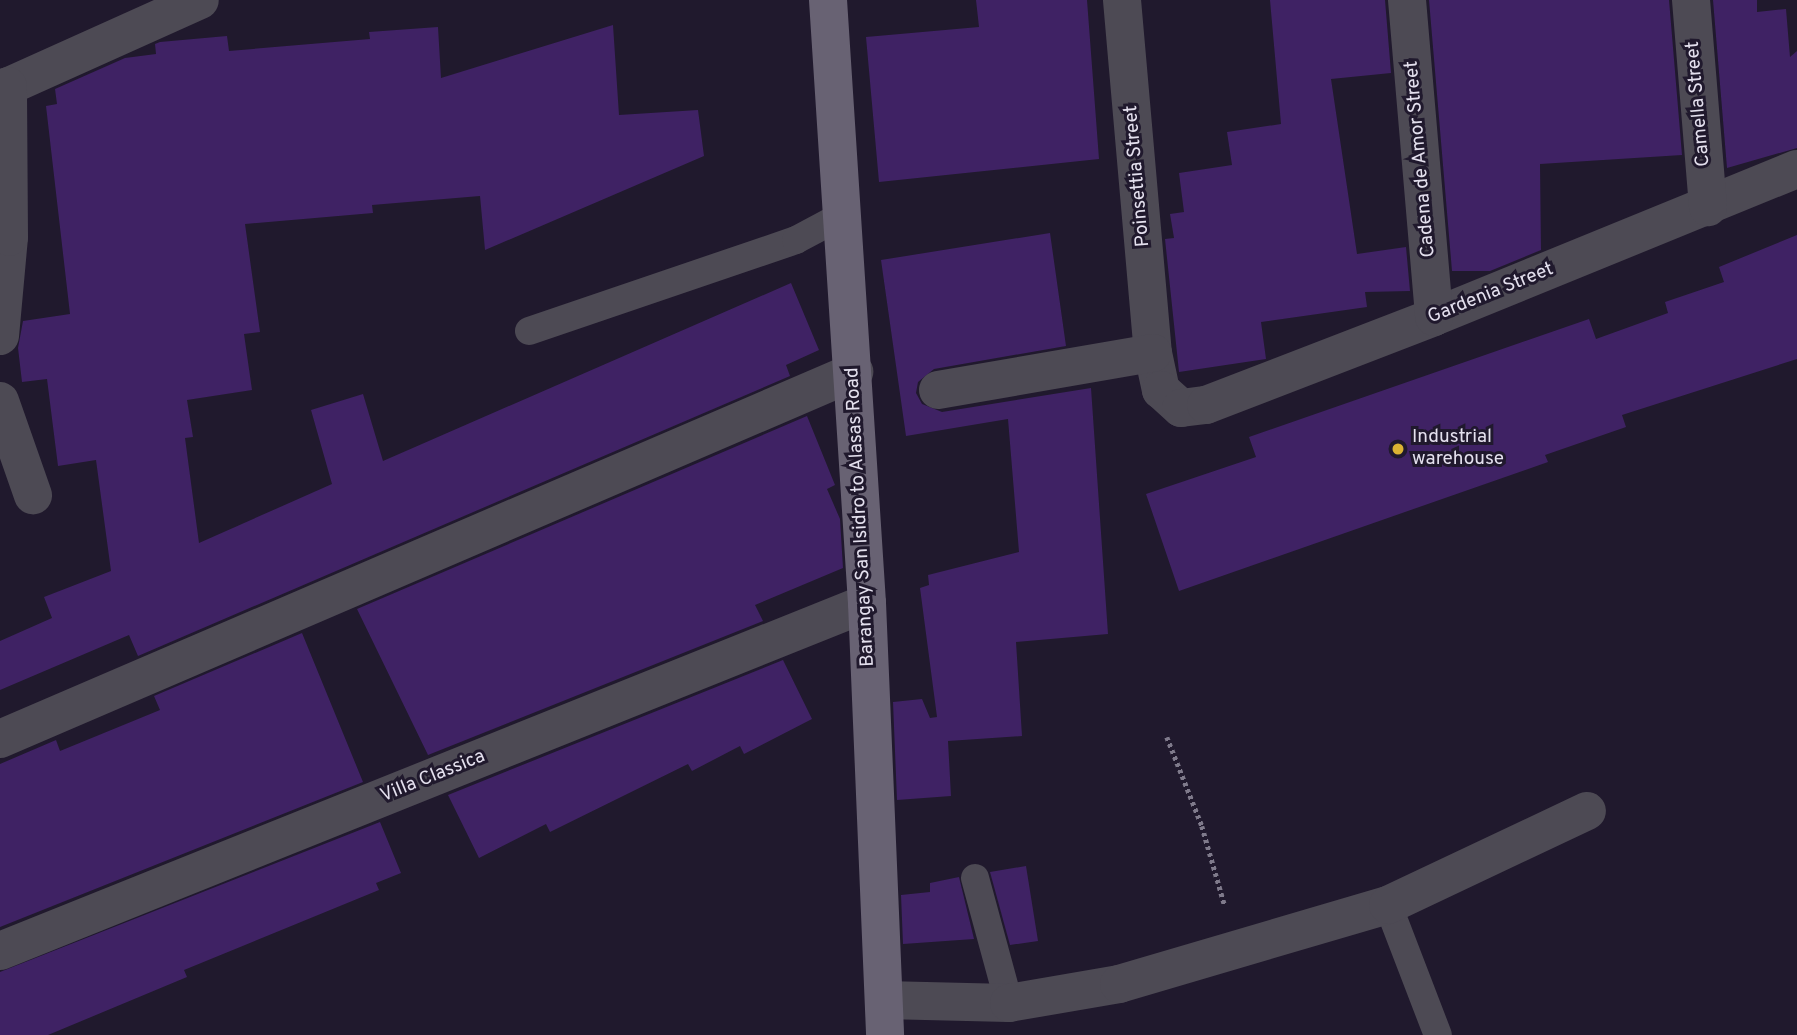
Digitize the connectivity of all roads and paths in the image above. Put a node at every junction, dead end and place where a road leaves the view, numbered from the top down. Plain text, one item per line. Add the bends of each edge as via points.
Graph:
1 (200, 0) edge
2 (828, 0) edge
3 (1122, 0) edge
4 (1407, 0) edge
5 (1691, 0) edge
6 (4, 88) edge
7 (1797, 169) edge
8 (1708, 207) junction
9 (843, 215) junction
10 (1434, 317) junction
11 (528, 331) dead end
12 (0, 336) edge
13 (1153, 353) junction
14 (854, 372) junction
15 (938, 390) dead end
16 (0, 401) edge
17 (1181, 408) joint
18 (33, 495) dead end
19 (867, 603) junction
20 (1167, 737) dead end
21 (0, 739) edge
22 (1587, 811) dead end
23 (975, 878) dead end
24 (1388, 905) junction
25 (0, 951) edge
26 (1238, 951) junction
27 (1009, 1003) junction
28 (884, 1017) edge
29 (1438, 1035) edge

1 - 6 street
2 - 9 street, Barangay San Isidro to Alasas Road
3 - 13 street, Poinsettia Street
4 - 10 street, Cadena de Amor Street
5 - 8 street, Camella Street
6 - 12 street via 9,237
7 - 8 street, Gardenia Street
8 - 10 street, Gardenia Street
9 - 11 lane via 796,240
9 - 14 street, Barangay San Isidro to Alasas Road
10 - 17 street, Gardenia Street via 1206,405
13 - 15 street
13 - 17 street, Poinsettia Street via 1160,390
14 - 19 street, Barangay San Isidro to Alasas Road
14 - 21 street
16 - 18 street
19 - 25 street, Villa Classica
19 - 28 street, Barangay San Isidro to Alasas Road
20 - 26 path via 1202,826
22 - 24 street
23 - 27 lane
24 - 26 street
24 - 29 lane
26 - 27 street via 1119,984
27 - 28 street

